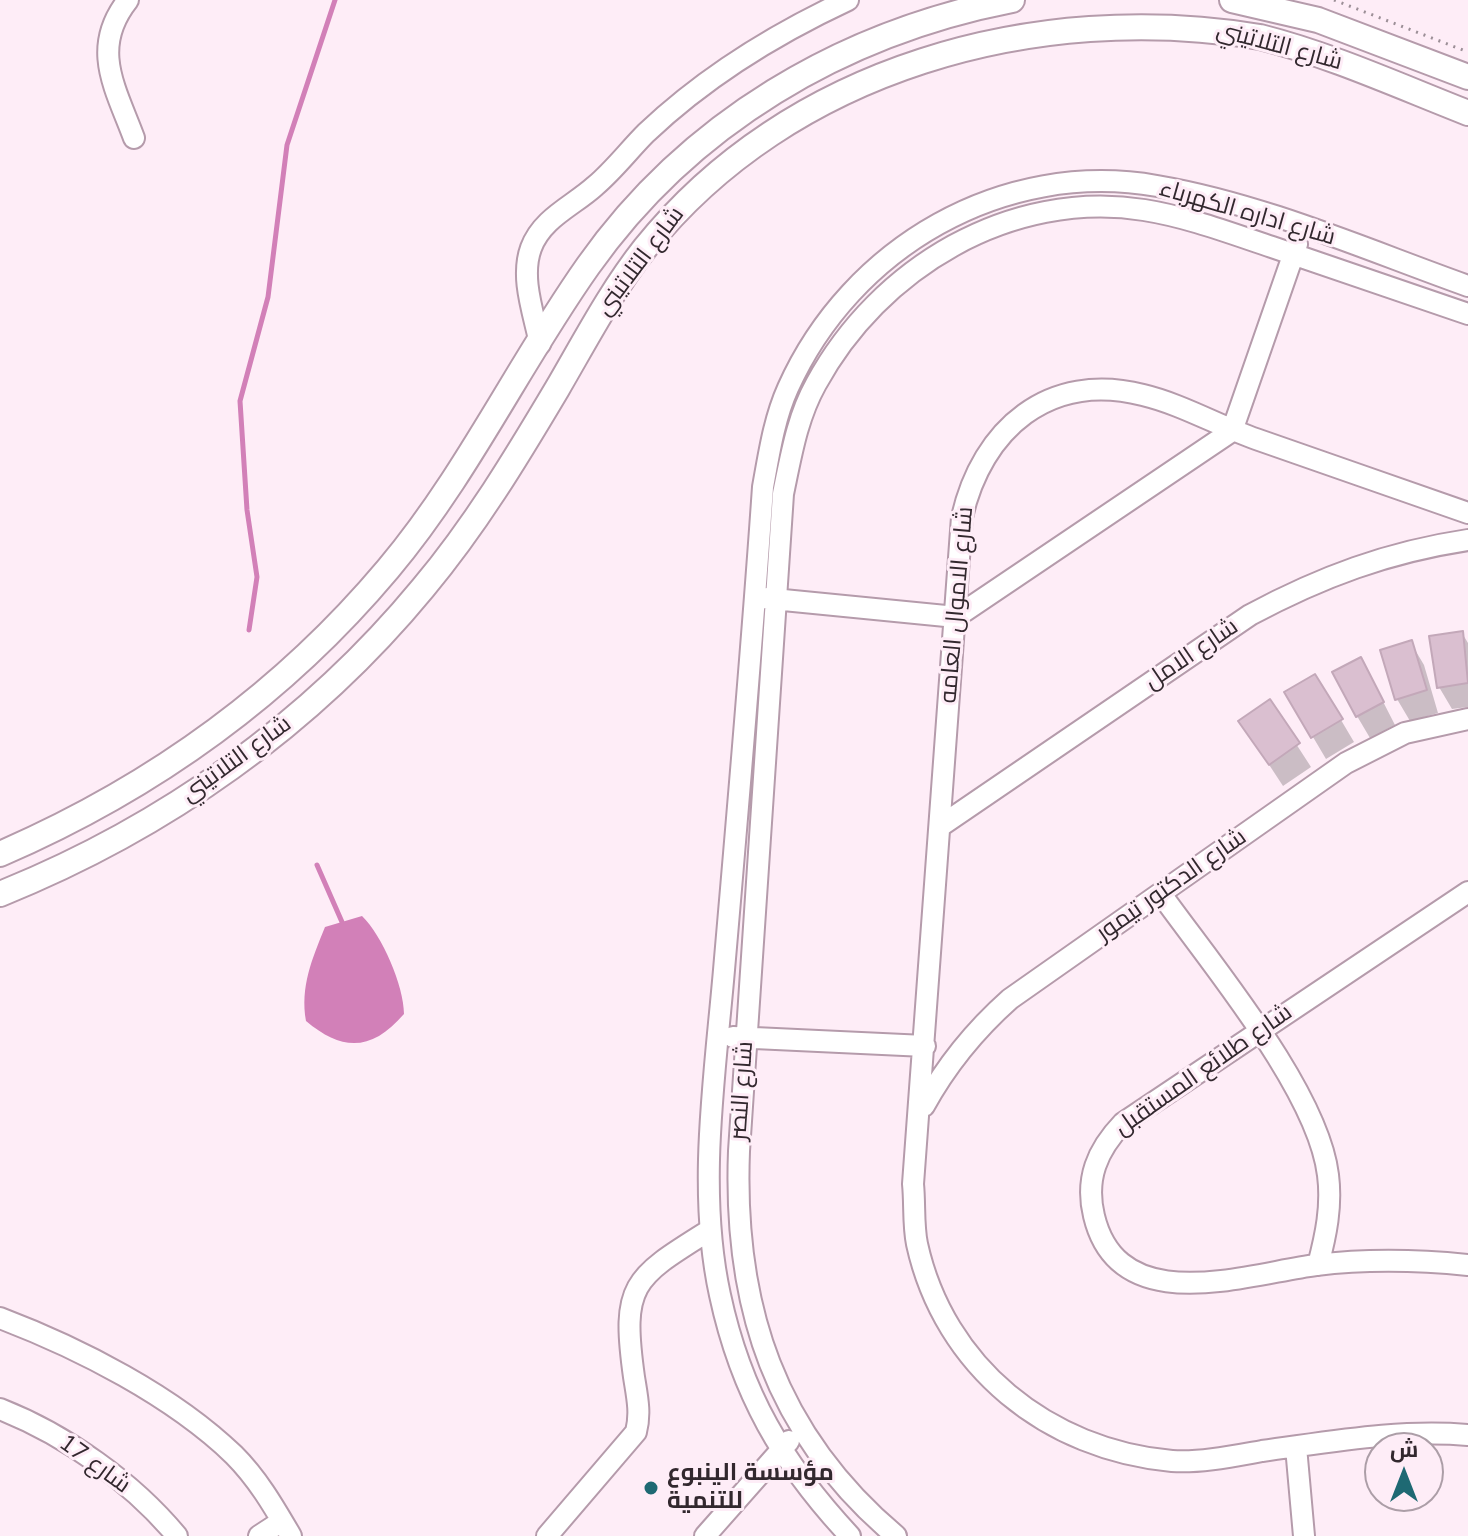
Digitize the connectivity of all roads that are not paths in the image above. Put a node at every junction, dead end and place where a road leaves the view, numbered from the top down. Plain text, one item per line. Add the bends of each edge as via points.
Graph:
1 (128, 0) edge
2 (848, 0) edge
3 (1012, 0) edge
4 (1232, 0) edge
5 (1257, 2) edge
6 (1468, 77) edge
7 (1468, 113) edge
8 (134, 138) dead end
9 (1303, 227) junction
10 (1293, 254) junction
11 (1468, 286) edge
12 (1468, 314) edge
13 (540, 344) junction
14 (1232, 431) junction
15 (1468, 513) edge
16 (1468, 540) edge
17 (765, 598) junction
18 (956, 617) junction
19 (1468, 719) edge
20 (942, 825) junction
21 (0, 854) edge
22 (1468, 892) edge
23 (0, 894) edge
24 (1161, 894) junction
25 (1260, 1031) junction
26 (746, 1037) junction
27 (718, 1041) junction
28 (925, 1046) junction
29 (920, 1114) junction
30 (710, 1230) junction
31 (1318, 1265) junction
32 (1468, 1265) edge
33 (0, 1318) edge
34 (0, 1409) edge
35 (800, 1429) junction
36 (1468, 1435) edge
37 (1296, 1447) junction
38 (781, 1451) junction
39 (287, 1529) edge
40 (177, 1536) edge
41 (259, 1536) edge
42 (547, 1536) edge
43 (705, 1536) edge
44 (850, 1536) edge
45 (896, 1536) edge
46 (1304, 1536) edge

1 - 8 street via 110,30 107,47 112,80
2 - 13 street via 787,31 709,82 549,221 527,263
3 - 13 main road, شارع التلاتيني via 912,25 857,46 755,103 697,148 624,220
4 - 5 main road, شارع التلاتيني
5 - 6 main road, شارع التلاتيني via 1346,29
7 - 23 main road, شارع التلاتيني via 1312,52 1202,26 1145,21 1060,24 975,38 921,54 818,101 725,166 646,247 612,293 485,507 422,590 351,667 273,736 188,797 98,849
9 - 10 street
9 - 11 street, شارع اداره الكهرباء
9 - 17 street, شارع اداره الكهرباء via 1157,186 1106,181 1006,195 915,236 839,304 787,390 771,437 763,487
10 - 12 street, شارع اداره الكهرباء
10 - 14 street
10 - 17 street, شارع اداره الكهرباء via 1197,222 1142,210 1085,208 1029,216 975,233 925,260 881,295 844,338 814,386 794,439
13 - 21 main road, شارع التلاتيني via 420,529 313,649 248,707 168,765
14 - 15 street, شارع الاموال العامه
14 - 18 street
14 - 18 street, شارع الاموال العامه via 1144,395 1109,389 1073,392 1010,424 986,451 970,483 962,517
16 - 20 street, شارع الامل via 1359,564 1303,586 1250,615
17 - 18 street
17 - 26 street, شارع النصر
17 - 27 street, شارع النصر
18 - 20 street, شارع الاموال العامه
19 - 24 street, شارع الدكتور تيمور via 1375,746
20 - 28 street, شارع الاموال العامه
22 - 25 street, شارع طلائع المستقبل
24 - 25 street
24 - 29 street, شارع الدكتور تيمور via 1010,999 951,1061
25 - 31 street via 1321,1143 1330,1204
25 - 31 street, شارع طلائع المستقبل via 1107,1139 1091,1181 1096,1225 1122,1262 1162,1282 1236,1280
26 - 27 street
26 - 28 street
26 - 35 street, شارع النصر via 737,1200 740,1248 761,1341
27 - 30 street, شارع النصر
28 - 29 street, شارع الاموال العامه
29 - 37 street, شارع الاموال العامه via 913,1184 917,1242 934,1299 963,1350 1003,1394 1054,1428 1112,1450 1173,1461
30 - 38 street, شارع النصر via 733,1347 753,1403
30 - 42 street via 663,1260 634,1290 627,1333 639,1413 636,1432
31 - 32 street, شارع طلائع المستقبل
33 - 39 street via 87,1356 195,1424 234,1455 264,1490
34 - 40 street, شارع 17 via 97,1464
35 - 38 street
35 - 45 street, شارع النصر via 831,1473
36 - 37 street, شارع الاموال العامه via 1406,1434
37 - 46 street
38 - 43 street
38 - 44 street, شارع النصر
39 - 41 street

